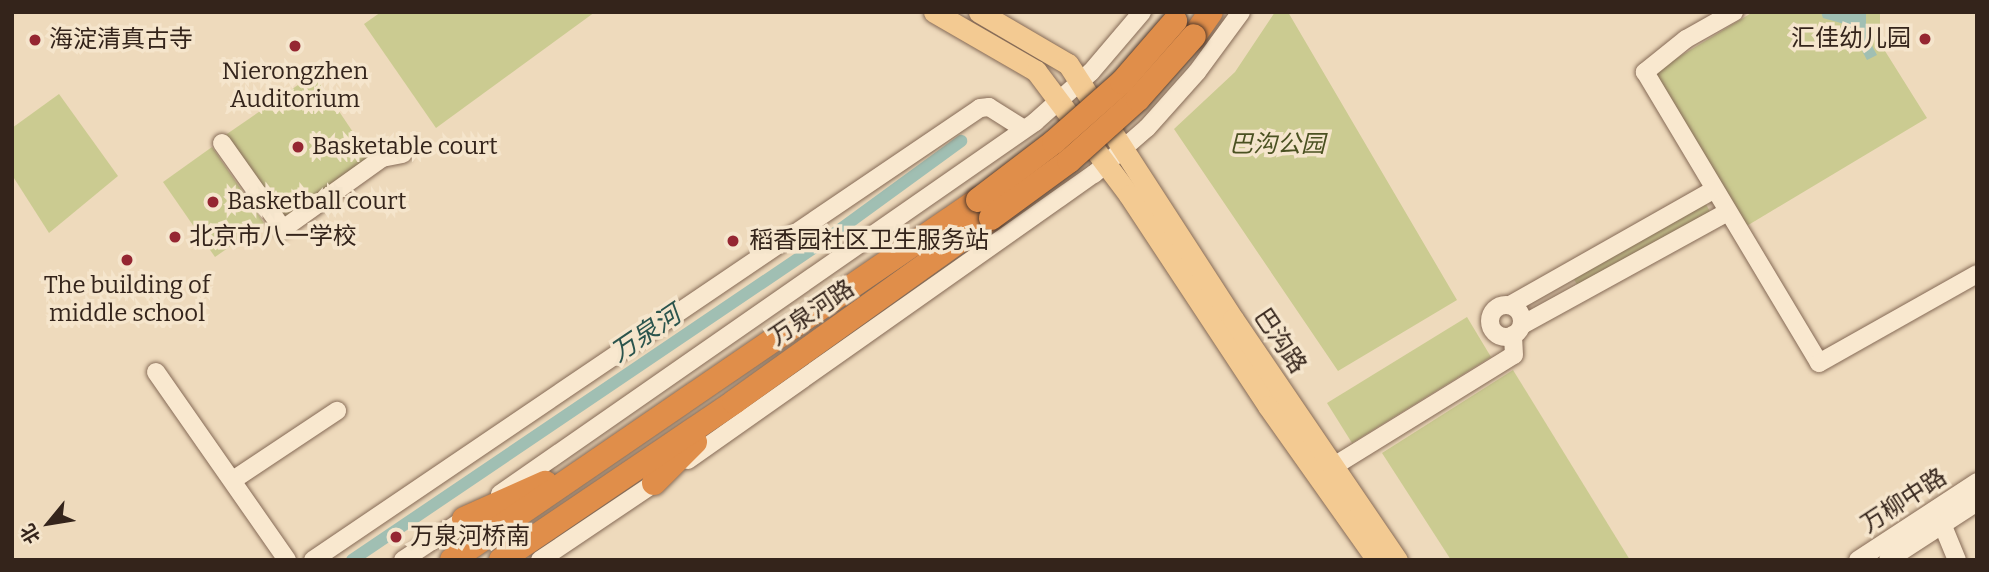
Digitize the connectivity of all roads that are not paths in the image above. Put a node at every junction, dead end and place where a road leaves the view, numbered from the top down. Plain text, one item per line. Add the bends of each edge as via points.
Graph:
1 (934, 12) edge
2 (979, 12) edge
3 (1211, 12) edge
4 (1241, 12) edge
5 (1734, 12) edge
6 (1177, 16) edge
7 (1136, 20) edge
8 (1197, 72) junction
9 (1080, 83) junction
10 (1059, 102) junction
11 (1103, 117) junction
12 (1024, 130) junction
13 (1084, 135) junction
14 (222, 144) dead end
15 (1124, 148) junction
16 (404, 154) dead end
17 (978, 163) junction
18 (1106, 164) junction
19 (1713, 190) junction
20 (1052, 205) junction
21 (985, 209) junction
22 (1726, 213) junction
23 (1020, 227) junction
24 (1977, 274) edge
25 (1562, 275) junction
26 (1572, 297) junction
27 (1496, 304) junction
28 (1517, 330) junction
29 (156, 372) dead end
30 (734, 402) junction
31 (337, 411) dead end
32 (603, 456) junction
33 (1334, 466) junction
34 (233, 480) junction
35 (1977, 482) edge
36 (654, 483) junction
37 (1977, 502) edge
38 (1939, 515) junction
39 (464, 519) junction
40 (287, 560) edge
41 (313, 560) edge
42 (403, 560) edge
43 (452, 560) edge
44 (501, 560) edge
45 (540, 560) edge
46 (1377, 560) edge
47 (1397, 560) edge
48 (1858, 560) edge
49 (1888, 560) edge
50 (1957, 560) edge

1 - 10 main road, 巴沟路 via 1036,71
2 - 9 main road, 巴沟路 via 1068,64
3 - 21 highway, 万泉河路, bridge via 1138,99 1069,161
4 - 8 street
5 - 19 street via 1686,39 1645,72
6 - 21 highway, 万泉河路, bridge via 1122,82
7 - 8 street
7 - 9 street
7 - 11 street via 1152,65
8 - 15 street
9 - 10 street, 万泉河路
9 - 11 main road, 巴沟路
10 - 12 street, 万泉河路
10 - 13 main road, 巴沟路
11 - 13 street
11 - 15 main road, 巴沟路
12 - 17 street, 万泉河路
12 - 41 street via 989,107 980,108
13 - 18 main road, 巴沟路
13 - 20 street via 1045,166
14 - 16 street via 283,229 382,158
15 - 18 street, 万泉河路
15 - 33 main road, 巴沟路
17 - 23 street
17 - 39 street, 万泉河路
18 - 20 street, 万泉河路
18 - 46 main road, 巴沟路
19 - 22 street
19 - 25 street
20 - 23 street, 万泉河路
21 - 30 highway, 万泉河路
21 - 32 highway, 万泉河路
22 - 24 street via 1819,363
22 - 26 street
23 - 36 street, 万泉河路
25 - 26 street
25 - 27 street
26 - 28 street
27 - 28 street via 1520,312
27 - 28 street via 1491,326 1499,335
28 - 33 street via 1514,355
29 - 34 street
30 - 36 highway
30 - 44 highway, 万泉河路
31 - 34 street
32 - 39 highway
32 - 43 highway, 万泉河路
33 - 47 main road, 巴沟路
34 - 40 street
35 - 38 street, 万柳中路
36 - 45 street, 万泉河路
37 - 38 street, 万柳中路
38 - 48 street, 万柳中路
38 - 49 street, 万柳中路
38 - 50 street
39 - 42 street, 万泉河路

